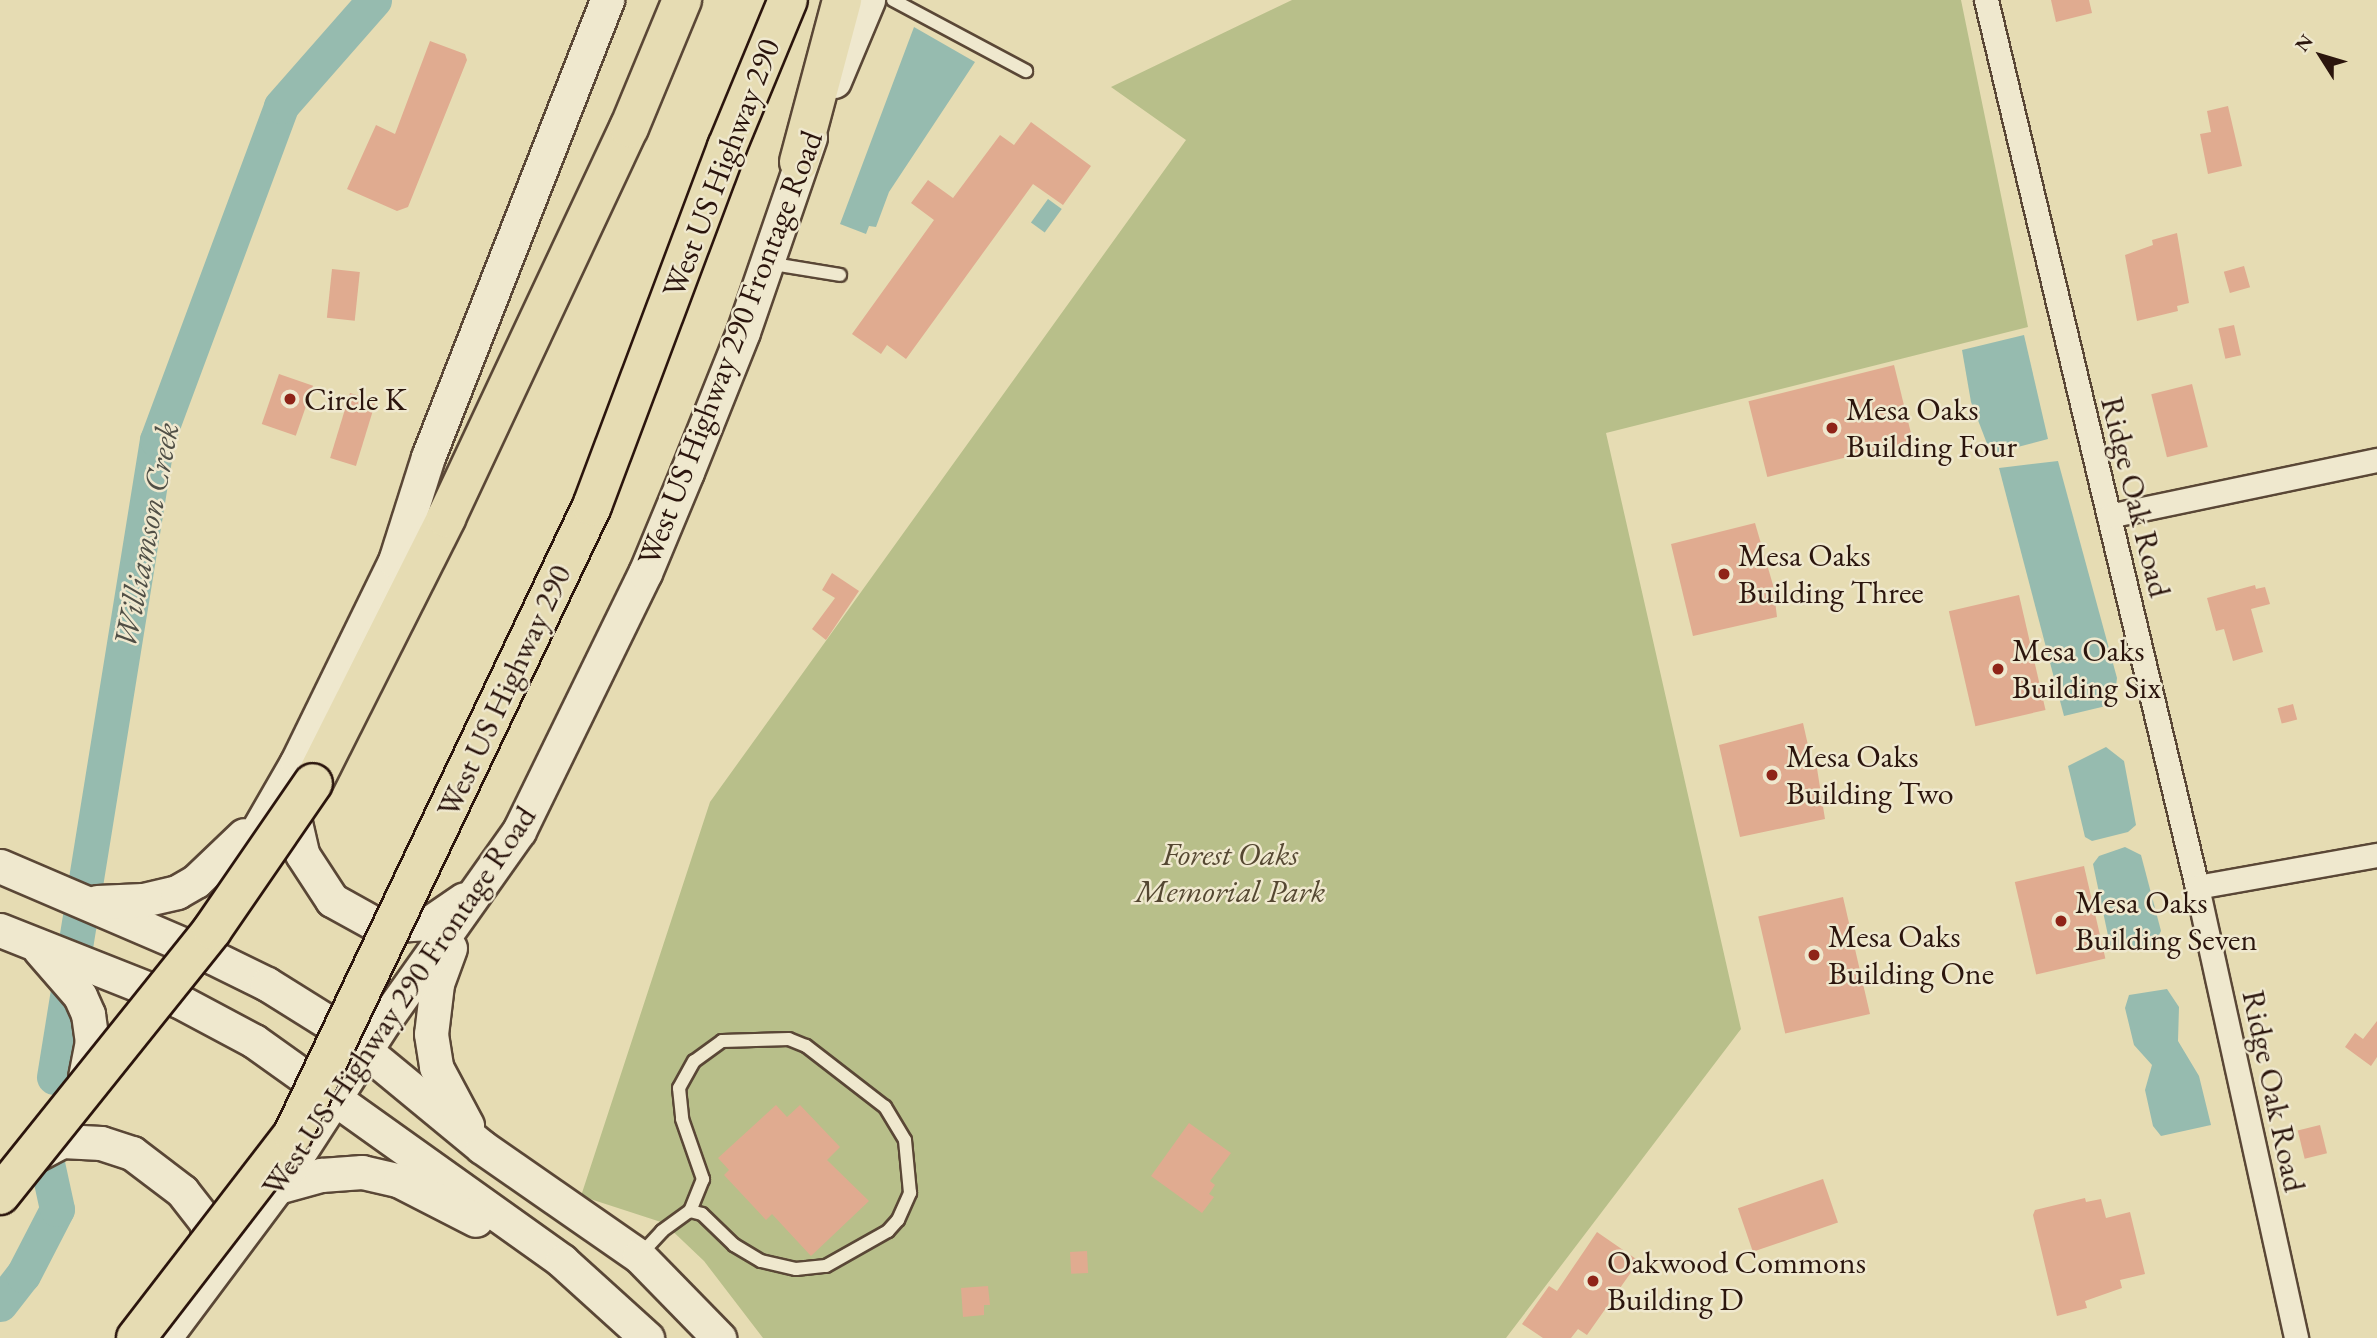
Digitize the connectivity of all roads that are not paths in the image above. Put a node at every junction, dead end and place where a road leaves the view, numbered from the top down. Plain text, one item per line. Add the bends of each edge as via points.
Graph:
1 (607, 0) edge
2 (681, 0) edge
3 (788, 0) edge
4 (842, 0) edge
5 (868, 0) edge
6 (893, 0) edge
7 (1986, 0) edge
8 (1026, 71) dead end
9 (799, 162) junction
10 (767, 263) junction
11 (840, 275) dead end
12 (2377, 460) edge
13 (2109, 516) junction
14 (297, 762) junction
15 (272, 804) junction
16 (2377, 855) edge
17 (0, 866) edge
18 (2197, 887) junction
19 (480, 888) junction
20 (142, 914) junction
21 (461, 919) junction
22 (0, 930) edge
23 (33, 943) junction
24 (188, 946) junction
25 (155, 992) junction
26 (366, 1049) junction
27 (85, 1077) junction
28 (337, 1096) junction
29 (482, 1147) junction
30 (0, 1174) edge
31 (277, 1187) junction
32 (0, 1195) edge
33 (690, 1211) junction
34 (528, 1236) junction
35 (639, 1256) junction
36 (593, 1288) junction
37 (197, 1292) junction
38 (136, 1338) edge
39 (164, 1338) edge
40 (647, 1338) edge
41 (719, 1338) edge
42 (2296, 1338) edge

1 - 14 main road via 449,407 395,561
2 - 32 highway, bridge via 629,128 446,518 313,783 212,930
3 - 38 highway, West US Highway 290, bridge via 727,147 592,506 293,1134
4 - 9 highway
5 - 9 main road, West US Highway 290 Frontage Road
6 - 8 lane
7 - 13 street, Ridge Oak Road
9 - 10 main road, West US Highway 290 Frontage Road
10 - 11 lane
10 - 19 main road, West US Highway 290 Frontage Road via 645,573 519,831
12 - 13 street
13 - 18 street, Ridge Oak Road
14 - 15 main road
14 - 19 main road via 294,818 302,854 332,900 379,926 429,923
15 - 20 main road via 196,881
15 - 24 main road
16 - 18 street
17 - 20 main road via 86,902
18 - 42 street, Ridge Oak Road
19 - 21 main road, West US Highway 290 Frontage Road
20 - 24 main road
21 - 26 main road, West US Highway 290 Frontage Road
21 - 29 main road via 438,984 431,1034 436,1067
22 - 23 main road
23 - 25 main road
23 - 27 main road via 63,973 88,1014 92,1041
24 - 25 main road
24 - 26 main road via 267,984
25 - 27 main road
25 - 28 main road via 254,1041
26 - 28 main road, West US Highway 290 Frontage Road
26 - 29 main road
27 - 30 main road
28 - 31 main road, West US Highway 290 Frontage Road
28 - 34 main road
29 - 35 main road
30 - 37 main road via 62,1140 101,1143 132,1153 182,1191 206,1222 210,1245
31 - 34 main road via 321,1175 362,1172 400,1181 478,1221
31 - 37 main road, West US Highway 290 Frontage Road
33 - 33 lane via 702,1214 734,1245 761,1261 796,1269 826,1266 888,1231 898,1220 910,1192 905,1140 885,1107 806,1046 778,1039 722,1041 694,1061 679,1087 682,1119 703,1180
33 - 35 lane via 662,1231
34 - 36 main road
35 - 36 main road
35 - 41 main road
36 - 40 main road
37 - 39 main road

